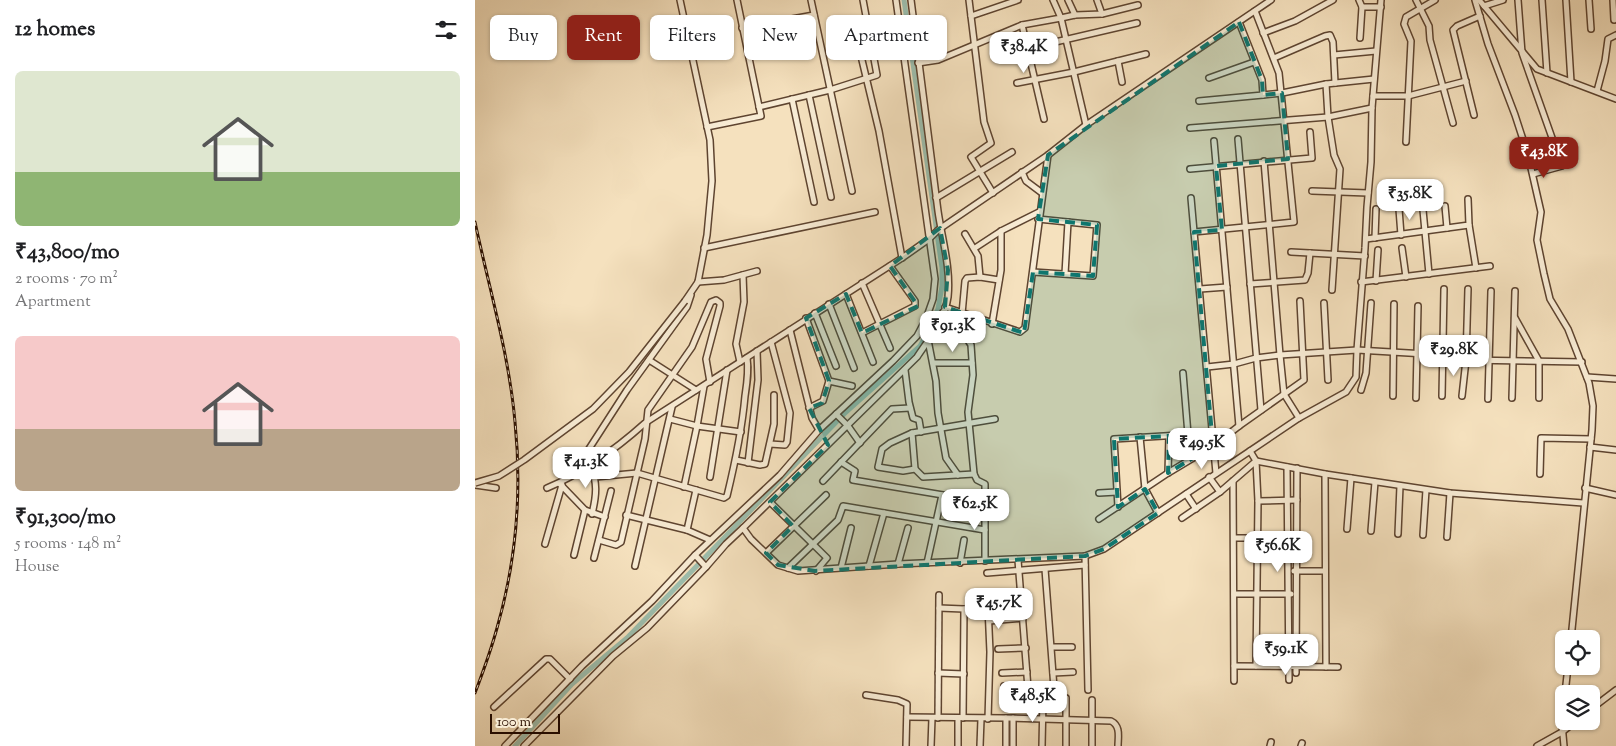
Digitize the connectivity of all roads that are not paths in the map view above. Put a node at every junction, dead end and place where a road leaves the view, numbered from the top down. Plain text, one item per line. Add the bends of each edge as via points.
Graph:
1 (688, 0) edge
2 (737, 0) edge
3 (811, 0) edge
4 (863, 0) edge
5 (896, 0) edge
6 (911, 0) edge
7 (969, 0) edge
8 (1018, 0) edge
9 (1053, 0) edge
10 (1068, 0) edge
11 (1097, 0) edge
12 (1126, 0) edge
13 (1271, 0) edge
14 (1333, 0) edge
15 (1359, 0) edge
16 (1381, 0) edge
17 (1416, 0) edge
18 (1435, 0) edge
19 (1475, 0) edge
20 (1479, 0) edge
21 (1503, 0) edge
22 (1518, 0) edge
23 (1542, 0) edge
24 (1566, 0) edge
25 (1589, 0) edge
26 (1613, 0) edge
27 (680, 1) edge
28 (1138, 4) dead end
29 (1485, 6) junction
30 (1129, 7) junction
31 (1362, 7) junction
32 (1381, 7) junction
33 (1420, 8) junction
34 (1255, 11) junction
35 (1102, 14) junction
36 (814, 15) edge
37 (1075, 15) junction
38 (971, 16) junction
39 (1480, 16) junction
40 (1061, 18) junction
41 (1614, 20) dead end
42 (1239, 22) junction
43 (1137, 23) dead end
44 (816, 24) edge
45 (1023, 25) junction
46 (743, 28) joint
47 (1591, 29) dead end
48 (1263, 34) junction
49 (1616, 35) edge
50 (1360, 38) dead end
51 (1066, 40) junction
52 (974, 45) junction
53 (1028, 49) junction
54 (1376, 51) junction
55 (1008, 53) dead end
56 (1522, 53) junction
57 (1146, 54) dead end
58 (1334, 55) junction
59 (1274, 58) junction
60 (862, 60) edge
61 (1118, 61) junction
62 (1254, 62) junction
63 (919, 63) junction
64 (1074, 72) junction
65 (1547, 73) junction
66 (866, 78) junction
67 (1209, 78) dead end
68 (1036, 79) junction
69 (1374, 79) junction
70 (1465, 81) junction
71 (1122, 82) dead end
72 (1571, 82) junction
73 (1017, 83) dead end
74 (1335, 83) junction
75 (1326, 84) junction
76 (1443, 87) junction
77 (831, 90) junction
78 (1597, 91) junction
79 (1282, 93) junction
80 (809, 95) junction
81 (1263, 95) junction
82 (1408, 96) junction
83 (1376, 97) junction
84 (792, 99) junction
85 (1616, 99) edge
86 (1199, 101) dead end
87 (759, 107) junction
88 (1372, 108) junction
89 (1474, 116) dead end
90 (1328, 117) junction
91 (1044, 119) dead end
92 (1285, 120) junction
93 (1453, 123) dead end
94 (1086, 125) junction
95 (707, 127) junction
96 (1190, 128) dead end
97 (1310, 132) dead end
98 (1239, 139) dead end
99 (1214, 141) dead end
100 (1406, 142) dead end
101 (1012, 152) dead end
102 (1048, 155) junction
103 (1288, 159) junction
104 (1264, 161) junction
105 (1240, 164) junction
106 (1216, 166) junction
107 (1190, 169) dead end
108 (981, 172) junction
109 (1533, 174) junction
110 (1024, 176) junction
111 (853, 190) dead end
112 (1312, 191) dead end
113 (1339, 192) junction
114 (993, 193) junction
115 (1042, 193) junction
116 (1368, 193) junction
117 (831, 197) dead end
118 (936, 198) junction
119 (1191, 198) dead end
120 (1468, 199) dead end
121 (814, 202) dead end
122 (1445, 206) dead end
123 (1376, 209) dead end
124 (1399, 209) dead end
125 (1423, 210) dead end
126 (875, 212) dead end
127 (1039, 212) junction
128 (1039, 219) junction
129 (1068, 222) junction
130 (1469, 224) junction
131 (1269, 225) junction
132 (1245, 227) junction
133 (1447, 228) junction
134 (939, 229) junction
135 (1222, 230) junction
136 (1001, 231) junction
137 (1194, 232) junction
138 (1425, 232) junction
139 (965, 234) dead end
140 (1401, 235) junction
141 (930, 237) junction
142 (1370, 239) junction
143 (704, 248) junction
144 (975, 248) junction
145 (1402, 248) dead end
146 (1378, 250) dead end
147 (1291, 252) dead end
148 (1310, 253) junction
149 (1335, 254) junction
150 (1365, 256) junction
151 (902, 258) junction
152 (890, 266) junction
153 (1490, 266) dead end
154 (1476, 268) junction
155 (757, 271) dead end
156 (1033, 272) junction
157 (1065, 274) junction
158 (1429, 274) junction
159 (743, 275) junction
160 (980, 277) junction
161 (1406, 277) junction
162 (999, 280) junction
163 (1377, 281) junction
164 (698, 282) junction
165 (1274, 282) junction
166 (1365, 282) junction
167 (862, 283) junction
168 (1250, 284) junction
169 (1227, 287) junction
170 (1200, 289) junction
171 (1444, 289) dead end
172 (1467, 289) dead end
173 (1332, 290) dead end
174 (692, 291) junction
175 (1491, 291) dead end
176 (1515, 291) dead end
177 (846, 294) junction
178 (1299, 301) dead end
179 (1324, 303) dead end
180 (1371, 303) dead end
181 (829, 304) junction
182 (1394, 304) dead end
183 (1419, 306) dead end
184 (944, 309) junction
185 (815, 313) junction
186 (962, 314) junction
187 (1514, 317) junction
188 (806, 318) junction
189 (880, 324) junction
190 (993, 324) junction
191 (790, 330) junction
192 (862, 334) junction
193 (928, 340) junction
194 (771, 342) junction
195 (890, 348) dead end
196 (757, 351) junction
197 (1363, 351) junction
198 (1327, 352) junction
199 (1392, 352) junction
200 (1303, 353) junction
201 (1418, 354) junction
202 (1279, 355) junction
203 (1443, 355) junction
204 (747, 358) junction
205 (1257, 358) junction
206 (649, 360) junction
207 (1466, 360) junction
208 (1490, 360) junction
209 (1513, 361) junction
210 (1539, 361) junction
211 (740, 362) junction
212 (873, 362) dead end
213 (1582, 362) junction
214 (972, 363) junction
215 (933, 364) junction
216 (1234, 364) junction
217 (836, 366) dead end
218 (1207, 366) junction
219 (854, 368) dead end
220 (727, 370) junction
221 (905, 370) junction
222 (1183, 373) dead end
223 (673, 376) junction
224 (1587, 377) junction
225 (1616, 379) edge
226 (1328, 380) dead end
227 (829, 381) junction
228 (710, 382) junction
229 (704, 386) junction
230 (852, 386) dead end
231 (696, 390) junction
232 (1361, 390) dead end
233 (1284, 394) junction
234 (773, 395) dead end
235 (1393, 396) dead end
236 (1442, 396) dead end
237 (1462, 396) dead end
238 (1417, 398) dead end
239 (1512, 398) dead end
240 (1539, 398) dead end
241 (1488, 399) dead end
242 (672, 408) junction
243 (809, 408) junction
244 (910, 408) junction
245 (1261, 410) junction
246 (839, 417) junction
247 (1299, 418) junction
248 (995, 419) dead end
249 (670, 420) junction
250 (645, 423) junction
251 (969, 423) junction
252 (697, 426) junction
253 (848, 426) junction
254 (1239, 426) junction
255 (719, 429) junction
256 (941, 429) junction
257 (819, 430) junction
258 (741, 432) junction
259 (921, 432) junction
260 (912, 433) junction
261 (1169, 436) junction
262 (1181, 436) dead end
263 (1140, 437) junction
264 (1591, 439) junction
265 (860, 443) junction
266 (770, 444) junction
267 (1213, 446) junction
268 (1590, 447) junction
269 (1616, 450) edge
270 (1253, 456) junction
271 (1190, 459) junction
272 (736, 460) junction
273 (841, 462) junction
274 (748, 463) junction
275 (591, 464) junction
276 (1287, 467) junction
277 (1297, 468) junction
278 (582, 469) junction
279 (915, 469) junction
280 (1168, 472) junction
281 (637, 473) junction
282 (1216, 473) junction
283 (975, 474) junction
284 (1325, 474) junction
285 (1541, 474) dead end
286 (958, 475) junction
287 (595, 477) junction
288 (710, 477) dead end
289 (657, 478) junction
290 (1351, 478) junction
291 (823, 481) dead end
292 (1212, 481) junction
293 (1233, 481) junction
294 (1375, 482) junction
295 (475, 484) edge
296 (561, 484) junction
297 (683, 486) junction
298 (1400, 486) junction
299 (496, 488) dead end
300 (547, 488) dead end
301 (1585, 488) junction
302 (1145, 489) junction
303 (696, 490) junction
304 (1426, 490) junction
305 (611, 492) dead end
306 (1117, 492) junction
307 (1219, 492) junction
308 (1099, 493) dead end
309 (1450, 493) junction
310 (1616, 494) edge
311 (825, 495) dead end
312 (942, 495) junction
313 (1188, 497) junction
314 (1297, 500) junction
315 (1258, 501) junction
316 (1287, 501) junction
317 (769, 502) junction
318 (985, 502) junction
319 (1583, 503) junction
320 (1118, 507) junction
321 (1196, 509) junction
322 (585, 510) junction
323 (884, 513) junction
324 (1158, 513) junction
325 (592, 514) junction
326 (626, 514) junction
327 (605, 517) junction
328 (1182, 518) dead end
329 (1099, 519) dead end
330 (647, 520) junction
331 (937, 522) junction
332 (793, 526) junction
333 (743, 528) junction
334 (851, 528) dead end
335 (908, 528) dead end
336 (1347, 529) dead end
337 (687, 530) junction
338 (985, 530) junction
339 (1371, 531) dead end
340 (1398, 534) dead end
341 (1423, 535) dead end
342 (706, 537) junction
343 (1447, 537) dead end
344 (1235, 538) junction
345 (1257, 538) junction
346 (599, 540) junction
347 (963, 540) dead end
348 (545, 544) dead end
349 (812, 544) junction
350 (765, 553) junction
351 (574, 555) dead end
352 (696, 556) junction
353 (594, 558) dead end
354 (985, 561) junction
355 (1085, 561) junction
356 (927, 563) junction
357 (960, 563) junction
358 (898, 564) junction
359 (704, 565) junction
360 (1019, 565) junction
361 (635, 566) dead end
362 (869, 566) junction
363 (788, 568) junction
364 (841, 568) junction
365 (1045, 569) junction
366 (1288, 570) junction
367 (1296, 570) junction
368 (815, 571) junction
369 (1325, 571) junction
370 (987, 573) dead end
371 (1021, 594) junction
372 (1234, 594) junction
373 (1257, 594) junction
374 (1289, 594) junction
375 (1296, 594) junction
376 (939, 595) dead end
377 (988, 607) junction
378 (939, 608) junction
379 (964, 609) junction
380 (1023, 618) junction
381 (989, 621) junction
382 (1572, 630) edge
383 (1051, 647) junction
384 (1072, 647) dead end
385 (1026, 648) junction
386 (998, 649) dead end
387 (1234, 666) junction
388 (1256, 666) junction
389 (1289, 666) junction
390 (1296, 666) junction
391 (1326, 667) junction
392 (1337, 667) dead end
393 (1027, 672) junction
394 (1053, 672) junction
395 (1073, 672) dead end
396 (938, 673) junction
397 (1002, 673) dead end
398 (1296, 673) dead end
399 (964, 674) junction
400 (569, 679) junction
401 (1289, 680) dead end
402 (1234, 682) dead end
403 (1028, 685) junction
404 (1004, 686) dead end
405 (1054, 688) dead end
406 (1088, 690) dead end
407 (1616, 690) edge
408 (866, 695) dead end
409 (1067, 698) dead end
410 (1043, 700) dead end
411 (1092, 700) dead end
412 (1029, 701) dead end
413 (1600, 703) edge
414 (494, 707) dead end
415 (907, 717) junction
416 (935, 718) junction
417 (960, 718) junction
418 (981, 718) junction
419 (1006, 718) junction
420 (1013, 718) junction
421 (988, 719) junction
422 (1043, 720) junction
423 (1066, 720) junction
424 (1092, 720) junction
425 (1562, 730) edge
426 (1566, 730) edge
427 (1562, 734) junction
428 (1564, 744) edge
429 (505, 746) edge
430 (525, 746) edge
431 (907, 746) edge
432 (931, 746) edge
433 (958, 746) edge
434 (980, 746) edge
435 (1006, 746) edge
436 (1013, 746) edge
437 (1042, 746) edge
438 (1067, 746) edge
439 (1092, 746) edge
440 (1118, 746) edge
441 (1537, 746) edge

1 - 27 street
2 - 46 street
3 - 36 street
4 - 66 street via 877,74
5 - 141 street
6 - 63 street
7 - 38 street
8 - 38 street
9 - 40 street
10 - 37 street
11 - 35 street
12 - 30 street
13 - 34 street
14 - 48 street
15 - 31 street
16 - 32 street
17 - 33 street
18 - 33 street
19 - 39 street
20 - 29 street
21 - 29 street
22 - 56 street
23 - 65 street
24 - 72 street
25 - 47 street
26 - 41 street
27 - 95 street
28 - 30 street
29 - 56 street
30 - 35 street
31 - 32 street
31 - 50 street
32 - 54 street
33 - 76 street via 1429,26
33 - 82 street via 1406,17 1403,24 1411,41
34 - 42 street
34 - 48 street
35 - 37 street
37 - 40 street
38 - 52 street
39 - 70 street via 1453,30
39 - 109 street
40 - 45 street
40 - 51 street
42 - 62 street
42 - 94 street
43 - 51 street
44 - 77 street
45 - 52 street
45 - 53 street
46 - 87 street
48 - 59 street
49 - 78 street via 1607,39
51 - 53 street
51 - 64 street
52 - 63 street via 938,60
52 - 108 street via 984,119 991,143 971,157
53 - 55 street
53 - 68 street
54 - 58 street
54 - 69 street
56 - 65 street via 1537,69
56 - 109 street via 1562,166
57 - 61 street
58 - 59 street via 1330,35
58 - 74 street
59 - 79 street
60 - 66 street
61 - 64 street
61 - 71 street
62 - 67 street
62 - 81 street via 1262,80
63 - 118 street
64 - 68 street
64 - 94 street
65 - 72 street
66 - 77 street
66 - 151 street
68 - 73 street
68 - 91 street
69 - 74 street
69 - 83 street
70 - 76 street
70 - 89 street
72 - 78 street
74 - 75 street
75 - 79 street
75 - 90 street
76 - 82 street
76 - 93 street
77 - 80 street
77 - 111 street
78 - 85 street
79 - 81 street
79 - 92 street
80 - 84 street
80 - 117 street
81 - 86 street
82 - 83 street
82 - 100 street
83 - 88 street
84 - 87 street
84 - 121 street
87 - 95 street via 761,116
88 - 90 street
88 - 116 street
90 - 92 street
90 - 113 street via 1334,155 1340,168
92 - 96 street
92 - 103 street
94 - 102 street
95 - 143 street via 712,181
97 - 103 street via 1312,158
98 - 105 street
99 - 106 street
101 - 108 street
102 - 110 street
102 - 115 street
103 - 104 street
103 - 131 street via 1294,222
104 - 105 street
104 - 131 street
105 - 106 street
105 - 132 street
106 - 107 street
106 - 135 street
108 - 114 street
108 - 118 street
109 - 213 street via 1541,212 1537,240 1550,299
110 - 114 street
110 - 115 street
112 - 113 street
113 - 116 street
113 - 149 street
114 - 134 street
115 - 127 street
116 - 142 street
118 - 134 street
119 - 137 street
120 - 130 street
122 - 133 street
123 - 142 street
124 - 140 street
125 - 138 street
126 - 143 street
127 - 128 street
127 - 136 street
128 - 129 street
128 - 156 street
129 - 157 street
129 - 157 street via 1097,225 1093,276
130 - 133 street
130 - 154 street
131 - 132 street
131 - 165 street
132 - 135 street
132 - 168 street
133 - 138 street
134 - 141 street
134 - 184 street via 948,270 948,299
135 - 137 street
135 - 169 street
136 - 144 street
136 - 162 street
137 - 170 street
138 - 140 street
138 - 158 street
139 - 144 street
140 - 142 street
141 - 151 street
141 - 246 street via 935,279 927,319 917,336
142 - 150 street
143 - 164 street
144 - 160 street
145 - 161 street
146 - 163 street
147 - 148 street
148 - 149 street
148 - 165 street via 1305,280
149 - 150 street
149 - 173 street
150 - 166 street
151 - 152 street
152 - 167 street
152 - 189 street via 916,304 914,308
153 - 154 street
154 - 158 street
155 - 159 street
156 - 157 street
156 - 190 street via 1025,328 1020,332
158 - 161 street
159 - 164 street
159 - 211 street via 744,302 736,348
160 - 162 street
160 - 186 street via 965,281
161 - 163 street
162 - 190 street
163 - 166 street
164 - 174 street
165 - 168 street
165 - 202 street
166 - 197 street
167 - 177 street
167 - 189 street
168 - 205 street
169 - 170 street
169 - 216 street
170 - 218 street
171 - 203 street
172 - 207 street
174 - 206 street via 687,307
174 - 295 street, bridge via 629,372 593,409 499,476
175 - 208 street
176 - 187 street
177 - 181 street
177 - 192 street
178 - 200 street
179 - 198 street
180 - 197 street
181 - 185 street
181 - 219 street
182 - 199 street
183 - 201 street
184 - 186 street
184 - 193 street
184 - 214 street via 971,344
185 - 188 street
185 - 217 street
186 - 190 street
187 - 209 street
187 - 210 street
188 - 191 street
188 - 227 street
189 - 192 street
189 - 195 street
191 - 194 street
191 - 243 street
192 - 212 street
193 - 215 street
193 - 221 street
194 - 196 street
194 - 266 street via 790,412 787,442 785,445
196 - 204 street
196 - 274 street via 759,375
197 - 198 street
197 - 199 street
197 - 232 street via 1366,372
197 - 247 street via 1357,377 1345,392
198 - 200 street
198 - 226 street
199 - 201 street
199 - 235 street
200 - 202 street
200 - 233 street via 1304,380
201 - 203 street
201 - 238 street
202 - 205 street
202 - 233 street
203 - 207 street
203 - 236 street
204 - 211 street
204 - 258 street
205 - 216 street
205 - 245 street
206 - 223 street
206 - 278 street via 585,455
207 - 208 street
207 - 237 street
208 - 209 street
208 - 241 street
209 - 210 street
209 - 239 street
210 - 213 street
210 - 240 street
211 - 220 street
213 - 224 street
214 - 215 street
214 - 251 street
215 - 256 street
216 - 218 street
216 - 254 street
218 - 267 street
220 - 228 street
220 - 255 street
221 - 244 street
221 - 253 street
222 - 271 street
223 - 228 street via 695,340 711,302 716,300 720,306 706,359
223 - 231 street
223 - 250 street via 648,410
224 - 225 street
224 - 264 street via 1593,406
227 - 230 street
227 - 243 street via 823,401
228 - 229 street
229 - 231 street
229 - 252 street
231 - 242 street
233 - 245 street
233 - 247 street
234 - 266 street
242 - 249 street
242 - 250 street
243 - 257 street
244 - 259 street via 913,418 919,420
244 - 265 street via 892,409
245 - 254 street
246 - 253 street
246 - 257 street
247 - 270 street
248 - 251 street
249 - 252 street
249 - 289 street
250 - 275 street via 620,446
250 - 281 street via 645,439
251 - 256 street
251 - 283 street
252 - 255 street
252 - 297 street
253 - 265 street
253 - 317 street
254 - 267 street
255 - 258 street
255 - 288 street
256 - 259 street
256 - 286 street via 946,458
257 - 342 street via 780,475
258 - 272 street
259 - 260 street
260 - 279 street
260 - 279 street via 882,449 878,467 903,471
261 - 262 street
261 - 263 street
261 - 280 street
263 - 302 street
263 - 306 street via 1115,438
264 - 268 street
264 - 285 street via 1541,438
265 - 273 street
266 - 274 street via 765,464
267 - 271 street
267 - 282 street
268 - 269 street
268 - 301 street
270 - 276 street
270 - 282 street
270 - 293 street
270 - 315 street
271 - 280 street
272 - 274 street
272 - 303 street via 727,496 724,498
273 - 291 street
273 - 312 street via 855,470 853,480
275 - 278 street
275 - 287 street
276 - 277 street
276 - 316 street
277 - 284 street
277 - 314 street
278 - 296 street
279 - 286 street via 923,477
280 - 302 street
281 - 287 street
281 - 289 street
281 - 326 street
282 - 292 street
283 - 286 street
283 - 318 street via 977,480 985,484
284 - 290 street
284 - 369 street
287 - 325 street via 597,493
289 - 297 street
289 - 330 street
290 - 294 street
290 - 336 street
292 - 307 street
292 - 313 street
293 - 307 street
293 - 344 street
294 - 298 street
294 - 339 street
295 - 299 street
296 - 300 street
296 - 322 street
296 - 348 street
297 - 303 street
298 - 304 street
298 - 340 street
301 - 310 street
301 - 319 street
302 - 320 street
302 - 324 street
303 - 337 street
304 - 309 street
304 - 341 street
305 - 327 street
306 - 308 street
306 - 320 street
307 - 321 street
309 - 319 street
309 - 343 street
311 - 332 street
312 - 318 street
312 - 331 street
313 - 321 street
313 - 324 street
314 - 316 street
314 - 367 street
315 - 316 street
315 - 345 street
316 - 366 street
317 - 332 street
317 - 333 street
318 - 338 street
319 - 382 street
320 - 329 street
321 - 328 street
322 - 325 street
322 - 351 street
323 - 331 street
323 - 349 street via 843,506 837,520
323 - 362 street
324 - 355 street
325 - 327 street
326 - 330 street
326 - 346 street via 619,544
327 - 346 street
330 - 337 street
330 - 361 street
331 - 338 street
331 - 356 street
332 - 349 street
332 - 350 street
333 - 350 street
333 - 359 street
334 - 364 street
335 - 358 street
337 - 342 street
338 - 354 street
342 - 352 street
344 - 345 street
344 - 372 street
345 - 373 street
346 - 353 street
347 - 357 street
349 - 363 street
349 - 368 street via 827,558
350 - 363 street via 778,565
352 - 359 street
352 - 400 street
354 - 357 street
354 - 360 street
355 - 360 street
355 - 365 street
355 - 406 street
356 - 357 street
356 - 358 street
358 - 362 street
359 - 430 street via 647,628 613,656
360 - 365 street
360 - 370 street
360 - 371 street
362 - 364 street
363 - 368 street
364 - 368 street
365 - 383 street
366 - 367 street
366 - 374 street
367 - 369 street
367 - 375 street
369 - 391 street
371 - 377 street via 990,598
371 - 380 street
372 - 373 street
372 - 387 street
373 - 374 street
373 - 388 street
374 - 375 street
374 - 389 street
375 - 390 street
376 - 378 street
377 - 379 street
377 - 381 street
378 - 379 street
378 - 396 street
379 - 399 street
380 - 381 street
380 - 385 street
381 - 421 street
383 - 384 street
383 - 394 street
385 - 386 street
385 - 393 street
387 - 388 street
387 - 402 street
388 - 389 street
389 - 390 street
389 - 401 street
390 - 391 street
390 - 398 street
391 - 392 street
393 - 397 street
393 - 403 street
394 - 395 street
394 - 405 street
396 - 399 street
396 - 416 street
399 - 417 street
400 - 414 street via 550,659 546,659
400 - 429 street
403 - 404 street
403 - 412 street
407 - 413 street
408 - 415 street via 904,701
409 - 423 street
410 - 422 street
411 - 424 street
415 - 416 street
415 - 431 street
416 - 417 street
416 - 432 street
417 - 418 street
417 - 433 street
418 - 421 street
418 - 434 street
419 - 420 street
419 - 421 street
419 - 435 street
420 - 422 street
420 - 436 street
422 - 423 street
422 - 437 street
423 - 424 street
423 - 438 street
424 - 439 street
424 - 440 street via 1116,724
425 - 427 street
426 - 427 street
427 - 428 street
427 - 441 street

